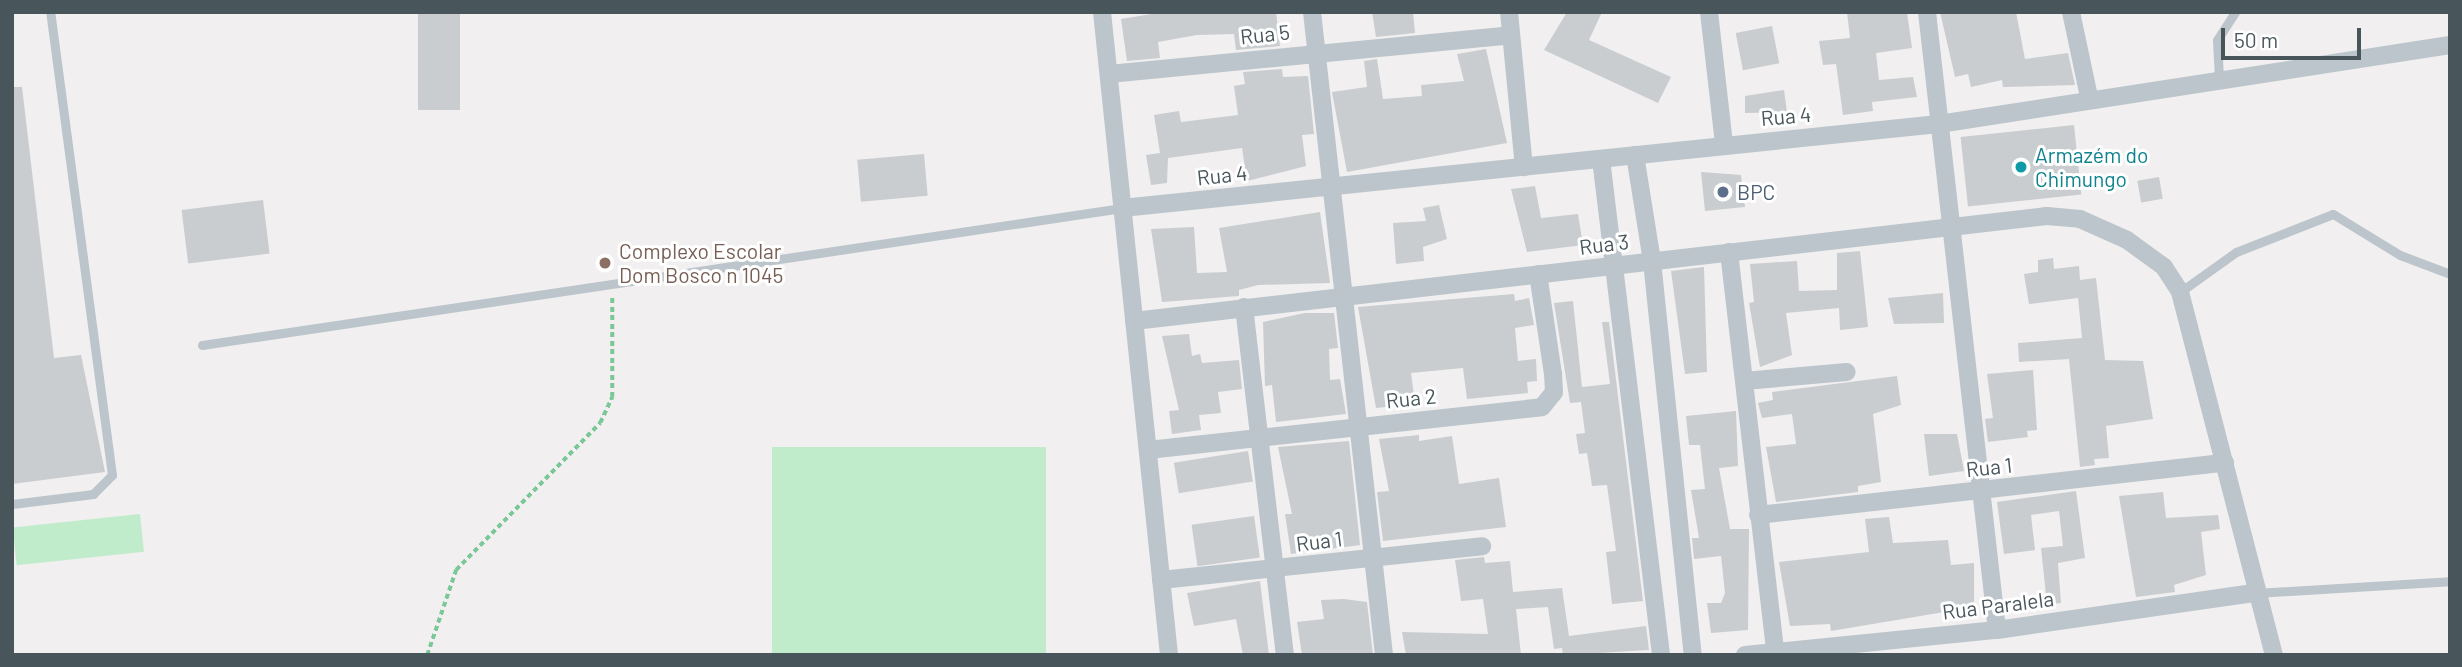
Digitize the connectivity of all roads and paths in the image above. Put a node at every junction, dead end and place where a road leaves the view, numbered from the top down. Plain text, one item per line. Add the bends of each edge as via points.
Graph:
1 (50, 12) edge
2 (1102, 12) edge
3 (1312, 12) edge
4 (1509, 12) edge
5 (1709, 12) edge
6 (1927, 12) edge
7 (2071, 12) edge
8 (2235, 12) edge
9 (1511, 36) junction
10 (2450, 45) edge
11 (1316, 52) junction
12 (1109, 74) junction
13 (2219, 78) junction
14 (2089, 97) junction
15 (1939, 124) junction
16 (1724, 145) junction
17 (1635, 155) junction
18 (1601, 159) junction
19 (1524, 167) junction
20 (1331, 186) junction
21 (1122, 208) junction
22 (1949, 228) junction
23 (1729, 252) junction
24 (1652, 261) junction
25 (1616, 266) junction
26 (1538, 274) junction
27 (2450, 274) edge
28 (613, 284) junction
29 (2180, 292) junction
30 (1344, 294) junction
31 (1244, 307) junction
32 (1134, 321) junction
33 (202, 345) dead end
34 (1847, 372) dead end
35 (1744, 381) junction
36 (1359, 426) junction
37 (1261, 438) junction
38 (1148, 450) junction
39 (2225, 463) junction
40 (1980, 491) junction
41 (12, 504) edge
42 (1758, 515) junction
43 (1482, 546) dead end
44 (1374, 557) junction
45 (1276, 569) junction
46 (1161, 580) junction
47 (2450, 581) edge
48 (2255, 593) junction
49 (1997, 630) junction
50 (1775, 651) junction
51 (427, 655) edge
52 (1169, 655) edge
53 (1285, 655) edge
54 (1384, 655) edge
55 (1661, 655) edge
56 (1693, 655) edge
57 (1745, 655) edge
58 (2274, 655) edge

1 - 41 lane via 112,475 93,494
2 - 12 street
3 - 11 street
4 - 9 street
5 - 16 street
6 - 15 street
7 - 14 street
8 - 13 lane via 2217,40
9 - 11 street, Rua 5
9 - 19 street
10 - 13 street, Rua 4
11 - 12 street, Rua 5
11 - 20 street
12 - 21 street
13 - 14 street, Rua 4
14 - 15 street, Rua 4
15 - 16 street, Rua 4
15 - 22 street
16 - 17 street, Rua 4
17 - 18 street, Rua 4
17 - 24 street
18 - 19 street, Rua 4
18 - 25 street
19 - 20 street, Rua 4
20 - 21 street, Rua 4
20 - 30 street
21 - 28 lane
21 - 32 street
22 - 23 street, Rua 3
22 - 29 street, Rua 3 via 2080,219 2127,240 2164,267
22 - 40 street
23 - 24 street, Rua 3
23 - 35 street
24 - 25 street, Rua 3
24 - 56 street
25 - 26 street, Rua 3
25 - 55 street
26 - 30 street, Rua 3
26 - 36 street, Rua 2 via 1554,392 1542,407
27 - 29 lane via 2400,255 2333,214 2236,252
28 - 33 lane
28 - 51 path via 612,397 600,423 456,570
29 - 39 street
30 - 31 street, Rua 3
30 - 36 street
31 - 32 street, Rua 3
31 - 37 street
32 - 38 street
34 - 35 street
35 - 42 street
36 - 37 street, Rua 2
36 - 44 street
37 - 38 street, Rua 2
37 - 45 street
38 - 46 street
39 - 40 street, Rua 1
39 - 48 street
40 - 42 street, Rua 1
40 - 49 street
42 - 50 street
43 - 44 street, Rua 1
44 - 45 street, Rua 1
44 - 54 street
45 - 46 street, Rua 1
45 - 53 street
46 - 52 street
47 - 48 lane
48 - 49 street, Rua Paralela
48 - 58 street
49 - 50 street, Rua Paralela
50 - 57 street, Rua Paralela

